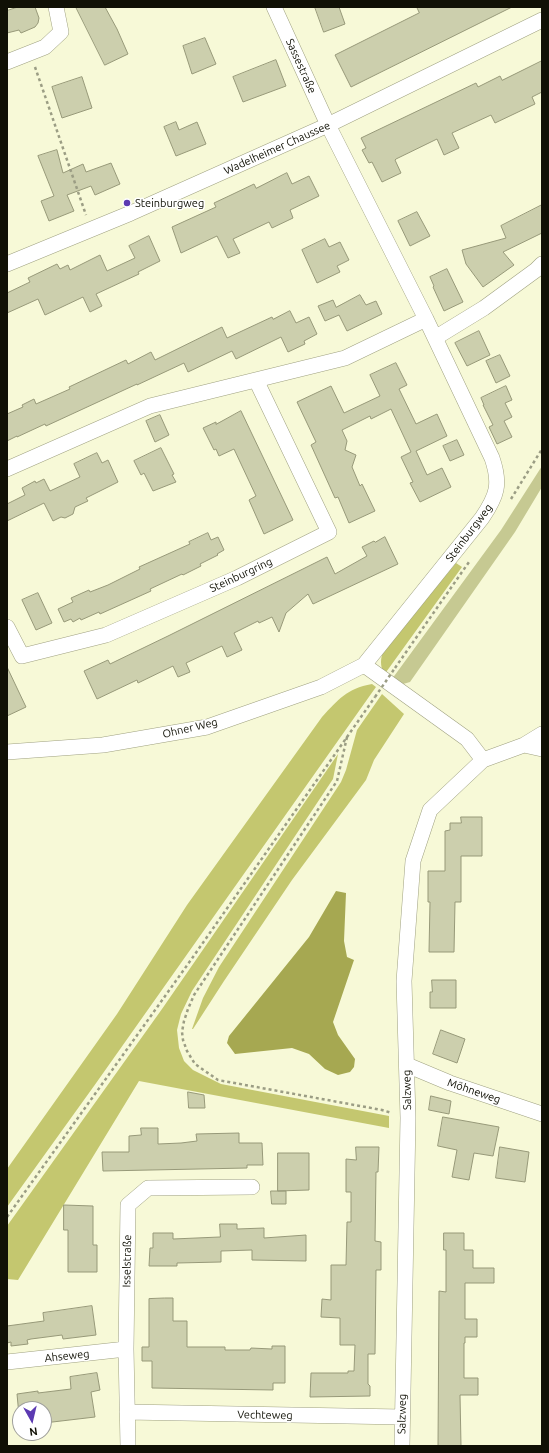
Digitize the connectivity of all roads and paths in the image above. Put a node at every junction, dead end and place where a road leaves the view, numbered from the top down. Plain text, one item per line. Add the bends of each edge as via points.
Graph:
1 (56, 7) edge
2 (274, 7) edge
3 (542, 20) edge
4 (30, 53) junction
5 (7, 62) edge
6 (328, 125) junction
7 (91, 230) junction
8 (7, 264) edge
9 (542, 264) edge
10 (426, 319) junction
11 (435, 338) junction
12 (256, 380) junction
13 (7, 469) edge
14 (7, 627) edge
15 (364, 665) junction
16 (395, 668) dead end
17 (348, 734) junction
18 (542, 734) edge
19 (524, 745) junction
20 (542, 749) edge
21 (7, 752) edge
22 (483, 760) junction
23 (407, 1065) junction
24 (542, 1114) edge
25 (408, 1118) junction
26 (252, 1187) dead end
27 (7, 1217) edge
28 (126, 1349) junction
29 (7, 1362) edge
30 (128, 1412) junction
31 (402, 1417) junction
32 (128, 1446) edge
33 (402, 1446) edge

1 - 4 street via 61,32 45,48
2 - 6 street, Sassestraße
3 - 6 street, Wadelheimer Chaussee
4 - 5 street
4 - 7 path
6 - 7 street, Wadelheimer Chaussee
6 - 10 street, Steinburgweg
7 - 8 street, Wadelheimer Chaussee
9 - 11 street via 484,308
10 - 11 street, Steinburgweg
10 - 12 street via 345,358
11 - 15 street, Steinburgweg via 492,458 497,483 494,501
12 - 13 street via 150,406
12 - 14 street, Steinburgring via 329,532 237,578 106,635 22,656
15 - 21 street, Ohner Weg via 321,687 207,726 104,745
15 - 22 street via 467,739
16 - 17 path, bridge
17 - 25 path via 337,781 194,995 184,1021 183,1036 187,1051 195,1064 218,1080 382,1110
17 - 27 path
18 - 19 street
19 - 20 street
19 - 22 street
22 - 23 street, Salzweg via 430,810 412,861 404,982
23 - 24 street, Möhneweg via 450,1083
23 - 25 street, Salzweg
25 - 31 street, Salzweg
26 - 28 street, Isselstraße via 148,1188 128,1205
28 - 29 street, Ahseweg
28 - 30 street, Isselstraße
30 - 31 street, Vechteweg
30 - 32 street, Isselstraße
31 - 33 street, Salzweg

